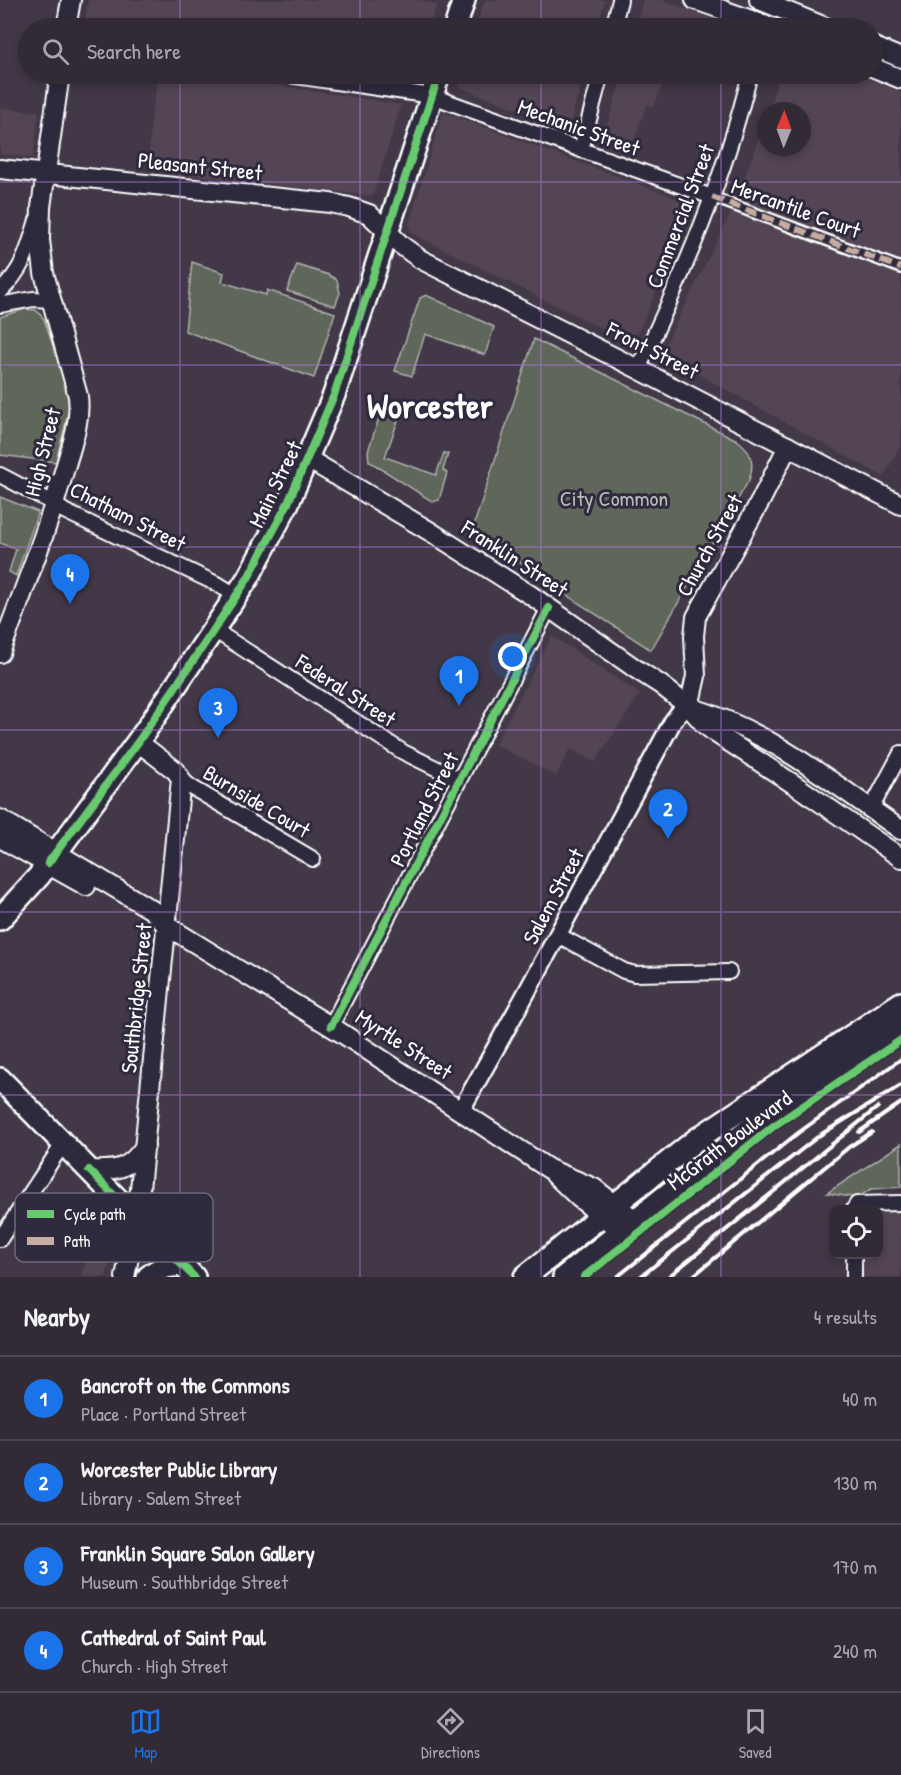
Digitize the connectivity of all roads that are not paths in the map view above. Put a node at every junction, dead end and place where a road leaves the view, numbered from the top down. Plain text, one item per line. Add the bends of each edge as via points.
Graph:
1 (71, 0) edge
2 (620, 0) edge
3 (695, 0) edge
4 (461, 1) edge
5 (764, 1) edge
6 (68, 18) edge
7 (457, 18) edge
8 (616, 18) edge
9 (742, 18) edge
10 (765, 18) edge
11 (804, 18) edge
12 (883, 50) edge
13 (901, 58) edge
14 (883, 72) edge
15 (901, 79) edge
16 (59, 84) edge
17 (350, 84) edge
18 (436, 84) edge
19 (598, 84) edge
20 (747, 84) edge
21 (432, 96) junction
22 (581, 150) junction
23 (0, 169) edge
24 (46, 174) junction
25 (712, 197) junction
26 (41, 207) junction
27 (386, 231) junction
28 (901, 268) edge
29 (0, 292) edge
30 (51, 300) junction
31 (0, 304) edge
32 (638, 369) junction
33 (788, 446) junction
34 (308, 459) junction
35 (0, 475) edge
36 (899, 499) edge
37 (55, 504) junction
38 (237, 596) junction
39 (549, 608) junction
40 (214, 630) junction
41 (0, 653) edge
42 (689, 707) junction
43 (138, 742) junction
44 (901, 753) edge
45 (181, 779) junction
46 (458, 779) junction
47 (871, 810) junction
48 (0, 819) edge
49 (901, 830) edge
50 (0, 838) edge
51 (52, 858) junction
52 (901, 858) edge
53 (313, 859) dead end
54 (0, 919) edge
55 (167, 926) junction
56 (558, 935) junction
57 (729, 972) dead end
58 (901, 1003) edge
59 (901, 1025) edge
60 (331, 1026) junction
61 (0, 1079) edge
62 (461, 1110) junction
63 (63, 1144) junction
64 (145, 1146) junction
65 (89, 1170) junction
66 (31, 1193) edge
67 (111, 1193) edge
68 (139, 1193) edge
69 (901, 1203) edge
70 (857, 1205) edge
71 (608, 1210) junction
72 (15, 1216) edge
73 (628, 1225) junction
74 (0, 1239) edge
75 (854, 1259) edge
76 (128, 1262) edge
77 (188, 1271) edge
78 (125, 1277) edge
79 (148, 1277) edge
80 (525, 1277) edge
81 (564, 1277) edge
82 (854, 1277) edge

1 - 6 main road
2 - 8 street
3 - 9 main road
4 - 7 main road
5 - 10 street
5 - 11 main road
12 - 13 main road
14 - 15 main road
16 - 24 main road, High Street
17 - 21 street, Mechanic Street
18 - 21 main road, Main Street
19 - 22 street
20 - 25 street, Commercial Street
21 - 22 street, Mechanic Street
21 - 27 main road, Main Street
22 - 25 street, Mechanic Street
23 - 24 main road, Pleasant Street
24 - 26 main road, High Street
24 - 27 main road, Pleasant Street via 340,205 369,214
25 - 28 street, Mercantile Court
25 - 32 street, Commercial Street
26 - 29 street via 21,267
26 - 30 main road, High Street via 40,240
27 - 32 main road, Front Street via 420,259
27 - 34 main road, Main Street via 334,395
30 - 31 street
30 - 37 main road, High Street via 79,410
32 - 33 main road, Front Street
33 - 36 main road, Front Street
33 - 42 main road, Church Street via 696,617 696,676
34 - 38 main road, Main Street
34 - 39 main road, Franklin Street
35 - 37 street, Chatham Street
37 - 38 street, Chatham Street
37 - 41 main road, High Street
38 - 40 main road, Main Street
39 - 42 main road, Franklin Street
39 - 46 street, Portland Street
40 - 43 main road, Main Street
40 - 46 street, Federal Street via 404,752
42 - 47 main road, Franklin Street via 729,720 771,742
42 - 52 main road, Franklin Street via 717,734
42 - 56 street, Salem Street via 673,721
43 - 45 main road
43 - 51 main road, Main Street
44 - 47 street
45 - 53 street, Burnside Court
45 - 55 main road, Southbridge Street
46 - 60 street, Portland Street
47 - 49 main road, Franklin Street
48 - 51 main road
50 - 51 main road
51 - 54 main road, Main Street
51 - 55 main road, Myrtle Street via 151,923
55 - 60 main road, Myrtle Street
55 - 64 main road, Southbridge Street
56 - 57 street via 635,974
56 - 62 street, Salem Street
58 - 71 main road, McGrath Boulevard via 723,1121
59 - 73 main road, McGrath Boulevard via 761,1119
60 - 62 main road, Myrtle Street
61 - 63 main road
62 - 71 main road, Myrtle Street via 549,1169 594,1188
63 - 65 main road
63 - 66 street
64 - 65 main road via 124,1167
64 - 68 main road, Southbridge Street
65 - 67 main road
69 - 70 street
71 - 73 main road, Myrtle Street
71 - 80 main road, McGrath Boulevard
72 - 74 street
73 - 81 main road, McGrath Boulevard
75 - 82 street
76 - 78 main road, Southbridge Street
77 - 79 main road via 170,1265

